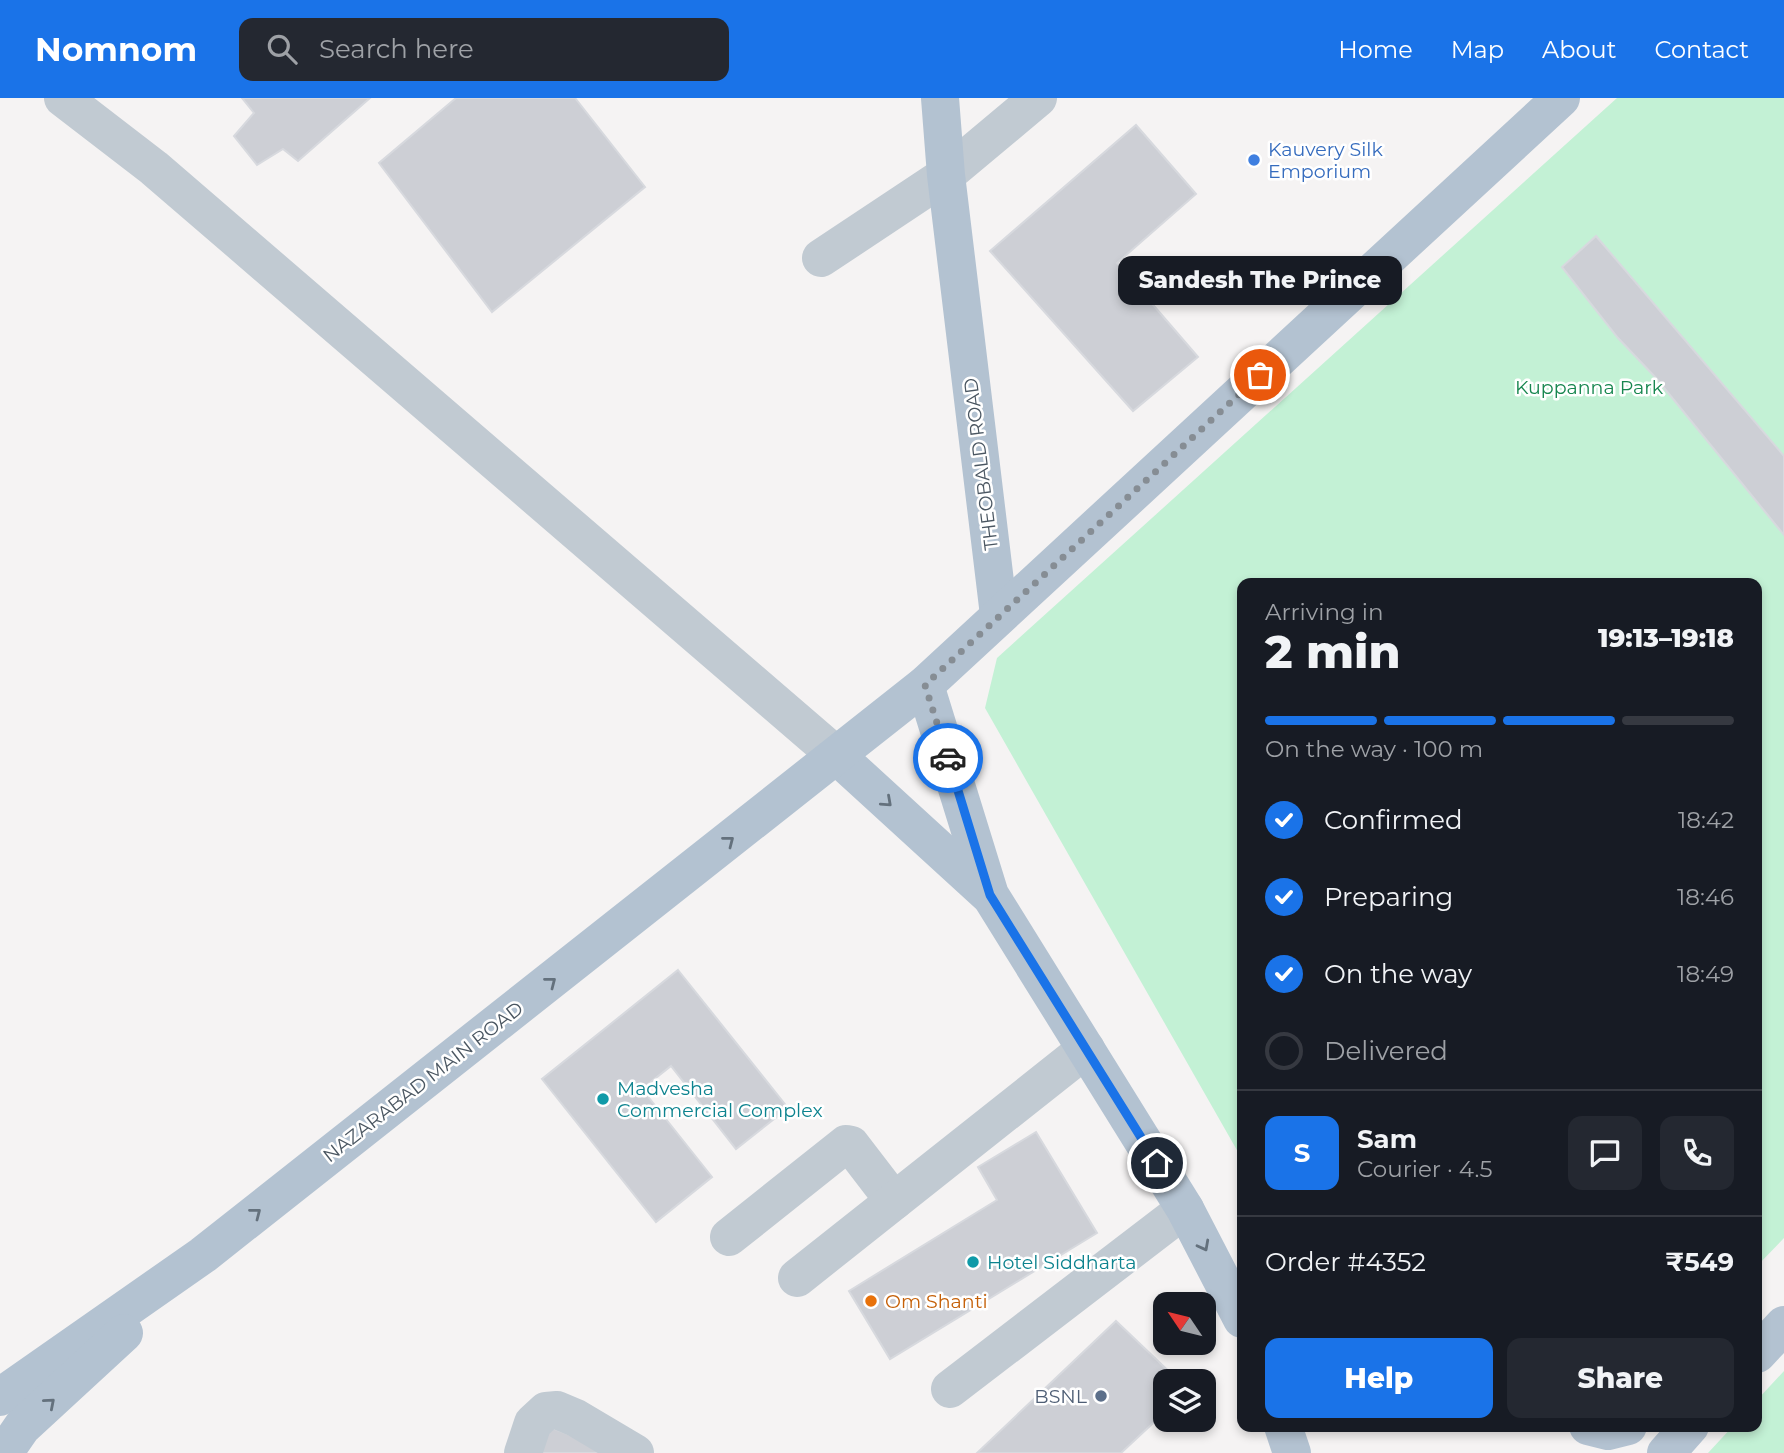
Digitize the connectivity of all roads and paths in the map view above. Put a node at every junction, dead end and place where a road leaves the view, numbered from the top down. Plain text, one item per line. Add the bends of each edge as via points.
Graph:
1 (64, 98) edge
2 (940, 98) edge
3 (1038, 98) edge
4 (1561, 98) edge
5 (946, 175) junction
6 (821, 258) dead end
7 (999, 615) junction
8 (925, 685) junction
9 (837, 756) junction
10 (990, 895) junction
11 (1086, 1049) junction
12 (894, 1201) junction
13 (1185, 1209) junction
14 (729, 1237) dead end
15 (203, 1255) junction
16 (797, 1279) dead end
17 (1237, 1309) edge
18 (1784, 1325) edge
19 (1762, 1349) edge
20 (950, 1389) dead end
21 (0, 1396) edge
22 (1285, 1432) edge
23 (1685, 1432) edge
24 (5, 1453) edge
25 (523, 1453) edge
26 (635, 1453) edge
27 (1292, 1453) edge
28 (1666, 1453) edge

1 - 9 street via 154,168
2 - 5 main road, THEOBALD ROAD
3 - 5 street
4 - 7 main road
5 - 6 street
5 - 7 main road, THEOBALD ROAD
7 - 8 main road
8 - 9 main road
8 - 10 main road
9 -> 10 main road
15 -> 9 main road, NAZARABAD MAIN ROAD
10 - 11 main road
11 - 12 street
11 - 13 main road
12 - 14 street via 846,1144
12 - 16 street
13 -> 17 main road
13 - 20 street
15 - 21 main road, NAZARABAD MAIN ROAD
24 -> 15 main road via 22,1427
18 - 19 main road
22 - 27 main road
23 - 28 main road
25 - 26 street via 533,1423 546,1411 557,1410

